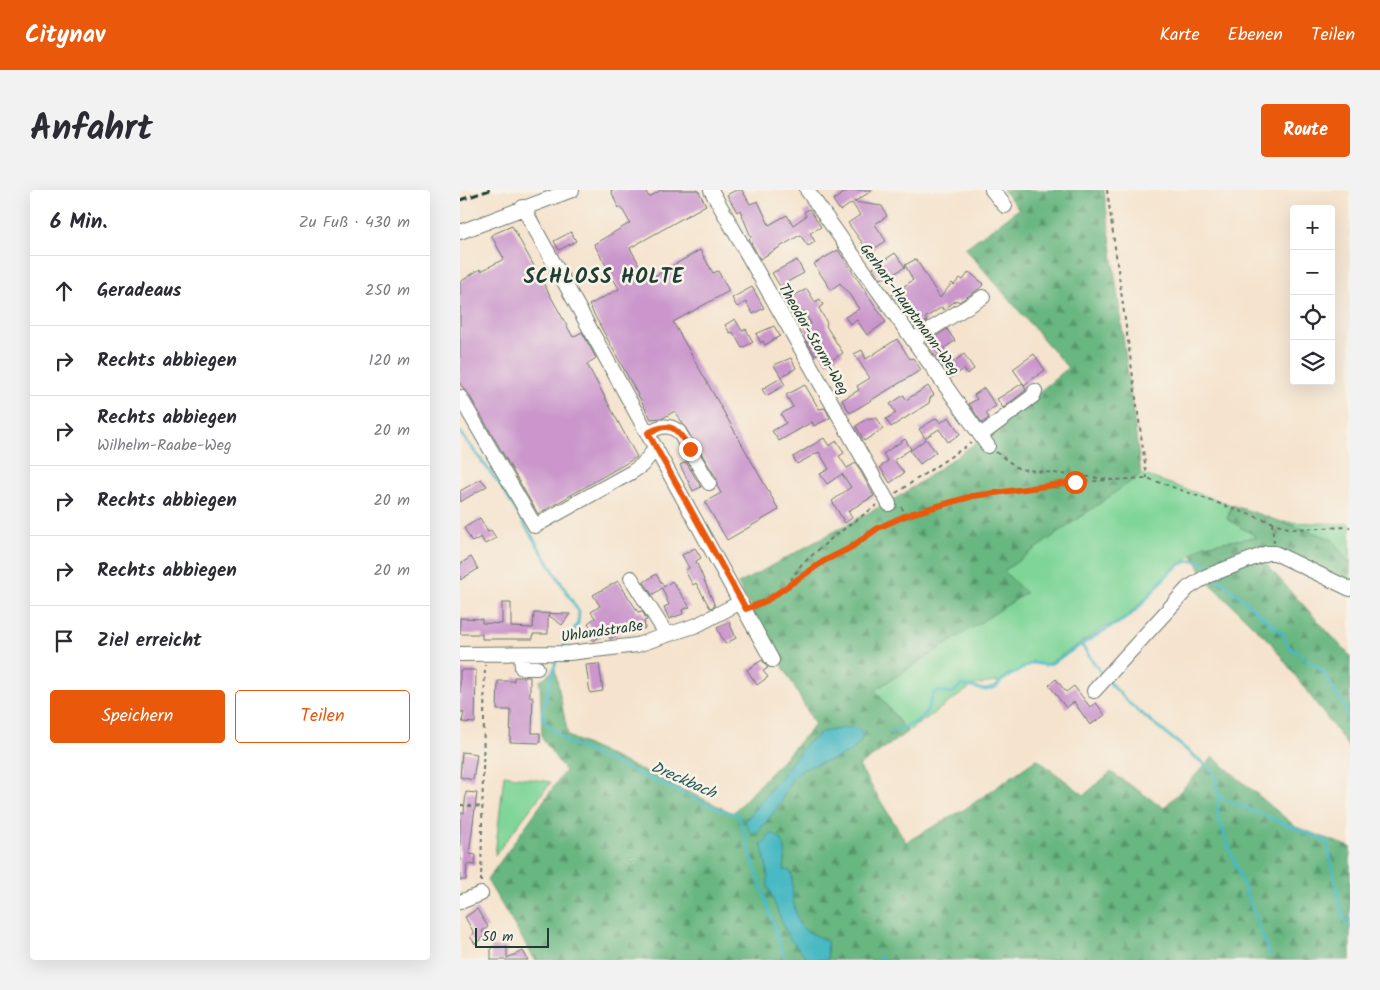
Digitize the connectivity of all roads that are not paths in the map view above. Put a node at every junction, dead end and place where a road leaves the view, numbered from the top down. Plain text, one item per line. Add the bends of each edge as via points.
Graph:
1 (572, 190) edge
2 (711, 190) edge
3 (808, 190) edge
4 (992, 190) edge
5 (1004, 206) dead end
6 (523, 207) junction
7 (460, 232) edge
8 (983, 297) dead end
9 (913, 340) junction
10 (1035, 391) dead end
11 (460, 397) edge
12 (648, 433) junction
13 (658, 451) junction
14 (708, 483) dead end
15 (889, 504) road end
16 (631, 578) dead end
17 (1350, 589) edge
18 (743, 605) junction
19 (667, 635) junction
20 (460, 654) edge
21 (521, 654) junction
22 (772, 660) dead end
23 (537, 668) dead end
24 (1094, 691) dead end
25 (481, 894) road end
26 (460, 902) edge

1 - 6 street
2 - 15 street, Theodor-Storm-Weg
3 - 9 street, Gerhart-Hauptmann-Weg
4 - 5 street
6 - 7 street
6 - 12 street
8 - 9 street
9 - 10 street, Gerhart-Hauptmann-Weg via 984,441
11 - 13 street via 535,526 632,472
12 - 13 street
12 - 14 street via 664,426 679,432
13 - 18 street
16 - 19 street
17 - 24 street via 1275,553 1267,553 1207,576 1188,588
18 - 19 street, Uhlandstraße
18 - 22 street
19 - 21 street, Uhlandstraße via 637,645 569,653
20 - 21 street, Uhlandstraße
21 - 23 street via 522,668
25 - 26 street

